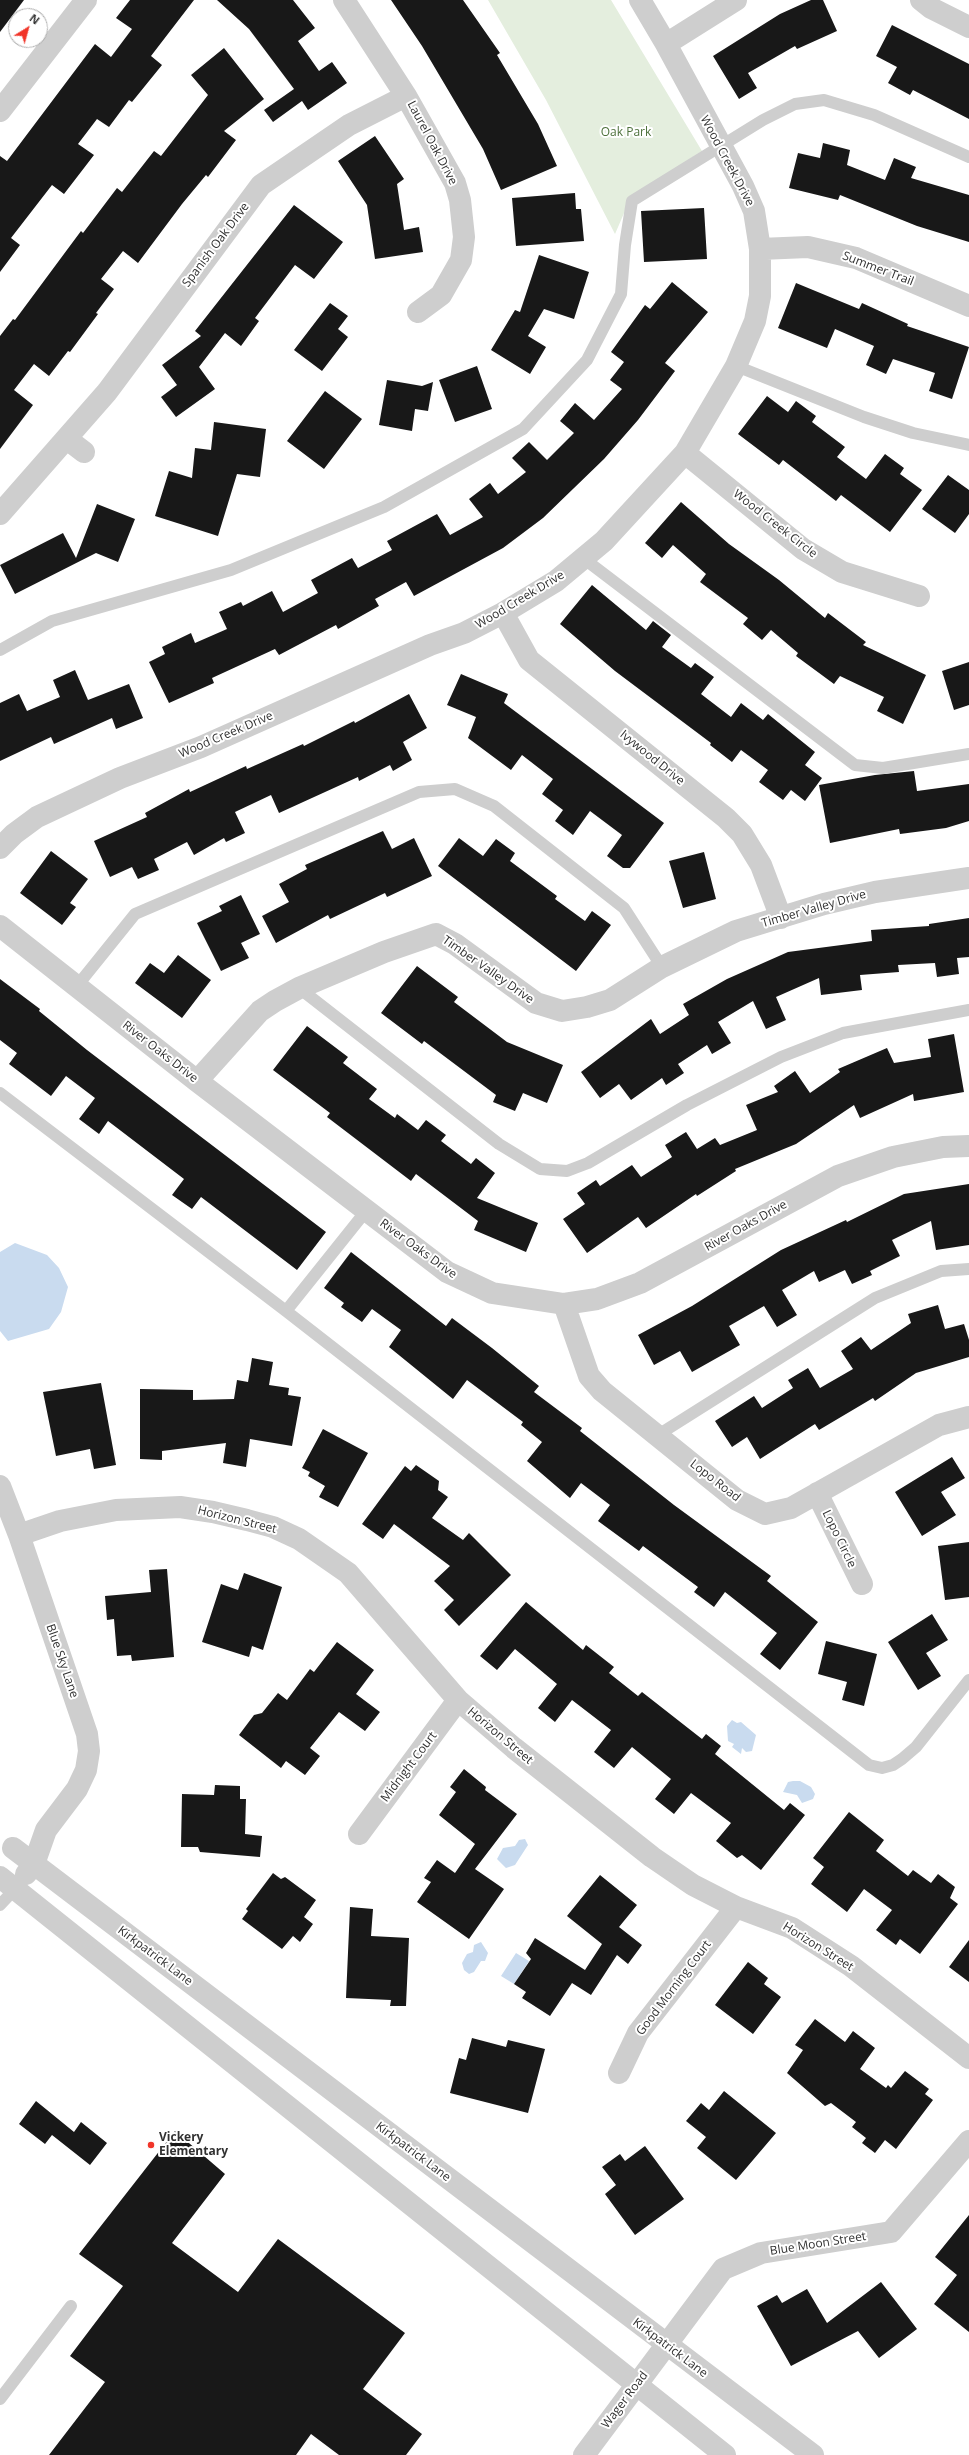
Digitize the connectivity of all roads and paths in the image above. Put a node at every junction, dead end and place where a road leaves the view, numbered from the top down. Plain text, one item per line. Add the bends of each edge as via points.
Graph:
1 (86, 0) edge
2 (344, 0) edge
3 (640, 0) edge
4 (736, 0) edge
5 (921, 0) edge
6 (969, 26) edge
7 (666, 44) junction
8 (406, 96) junction
9 (0, 111) edge
10 (720, 147) junction
11 (969, 156) edge
12 (760, 249) junction
13 (969, 306) edge
14 (418, 312) dead end
15 (736, 366) junction
16 (67, 439) junction
17 (969, 445) edge
18 (84, 452) dead end
19 (685, 453) junction
20 (0, 514) edge
21 (583, 558) junction
22 (919, 596) dead end
23 (503, 613) junction
24 (0, 650) edge
25 (969, 754) edge
26 (0, 848) edge
27 (969, 878) edge
28 (781, 918) junction
29 (0, 926) edge
30 (662, 967) junction
31 (77, 986) junction
32 (299, 988) junction
33 (969, 1010) edge
34 (197, 1081) junction
35 (0, 1093) edge
36 (969, 1146) edge
37 (366, 1211) junction
38 (969, 1269) edge
39 (564, 1304) junction
40 (286, 1311) junction
41 (969, 1417) edge
42 (658, 1435) junction
43 (0, 1486) edge
44 (817, 1493) junction
45 (19, 1534) junction
46 (862, 1584) dead end
47 (969, 1680) edge
48 (458, 1700) junction
49 (46, 1830) junction
50 (359, 1834) dead end
51 (6, 1856) edge
52 (34, 1864) junction
53 (7, 1883) edge
54 (0, 1905) edge
55 (736, 1907) junction
56 (969, 2058) edge
57 (619, 2073) dead end
58 (969, 2141) edge
59 (71, 2306) dead end
60 (667, 2346) junction
61 (636, 2386) junction
62 (0, 2399) edge
63 (584, 2455) edge
64 (725, 2455) edge
65 (813, 2455) edge

1 - 9 street
2 - 8 street, Laurel Oak Drive
3 - 7 street, Wood Creek Drive
4 - 7 street
5 - 6 street via 931,8
7 - 10 street, Wood Creek Drive
8 - 14 street, Laurel Oak Drive via 454,183 460,200 464,237 461,260 441,295
8 - 16 street, Spanish Oak Drive via 349,125 261,185 107,392
10 - 11 lane via 763,120 795,104 824,100 874,115
10 - 12 street, Wood Creek Drive via 743,186 754,211
10 - 24 lane via 632,201 621,294 587,360 523,429 384,507 230,570 52,621
12 - 13 street, Summer Trail via 808,247 856,258
12 - 15 street, Wood Creek Drive via 760,296 755,321
15 - 17 lane via 864,417
15 - 19 street, Wood Creek Drive
16 - 18 street
16 - 20 street, Spanish Oak Drive
19 - 21 street, Wood Creek Drive via 604,541
19 - 22 street, Wood Creek Circle via 803,549 842,572
21 - 23 street, Wood Creek Drive via 556,580
21 - 25 lane via 855,765 883,768
23 - 26 street, Wood Creek Drive via 464,633 430,645 201,746 120,778 37,817
23 - 28 street, Ivywood Drive via 529,660 726,818 742,834 761,865
27 - 28 street, Timber Valley Drive via 875,892 824,904
28 - 30 street, Timber Valley Drive via 736,931
29 - 31 street, River Oaks Drive
30 - 31 lane via 624,908 494,806 455,789 419,792 134,914
30 - 32 street, Timber Valley Drive via 610,1000 562,1011 536,1004 455,944 436,934 384,952
31 - 34 street, River Oaks Drive
32 - 33 lane via 499,1144 540,1169 567,1171 588,1163 687,1105 782,1056 843,1033
32 - 34 street, Timber Valley Drive via 260,1011
34 - 37 street, River Oaks Drive
35 - 40 lane
36 - 39 street, River Oaks Drive via 943,1147 893,1157 838,1176 640,1283 597,1299
37 - 39 street, River Oaks Drive via 447,1272 470,1285 492,1293
37 - 40 lane
38 - 42 lane via 941,1272 875,1298
39 - 42 street, Lopo Road via 589,1376 602,1391
40 - 47 lane via 869,1765 882,1768 893,1766 902,1759 916,1747
41 - 44 street, Lopo Road via 939,1425
42 - 44 street, Lopo Road via 737,1500 766,1514 791,1508
43 - 45 street, Blue Sky Lane
44 - 46 street, Lopo Circle
45 - 48 street, Horizon Street via 60,1521 116,1510 180,1507 213,1512 272,1527 298,1539 348,1573
45 - 49 street, Blue Sky Lane via 87,1734 86,1770 77,1789
48 - 50 street, Midnight Court
48 - 55 street, Horizon Street via 514,1748 652,1857 693,1885
49 - 51 street, Blue Sky Lane
49 - 52 street, Blue Sky Lane
51 - 52 street, Kirkpatrick Lane
52 - 53 street, Blue Sky Lane
52 - 60 street, Kirkpatrick Lane
53 - 54 lane
53 - 61 street
55 - 56 street, Horizon Street via 792,1928 851,1966
55 - 57 street, Good Morning Court via 638,2033
58 - 60 street, Blue Moon Street via 891,2232 761,2253 723,2269
59 - 62 lane
60 - 61 street, Wager Road
60 - 65 street, Kirkpatrick Lane
61 - 63 street, Wager Road
61 - 64 street

